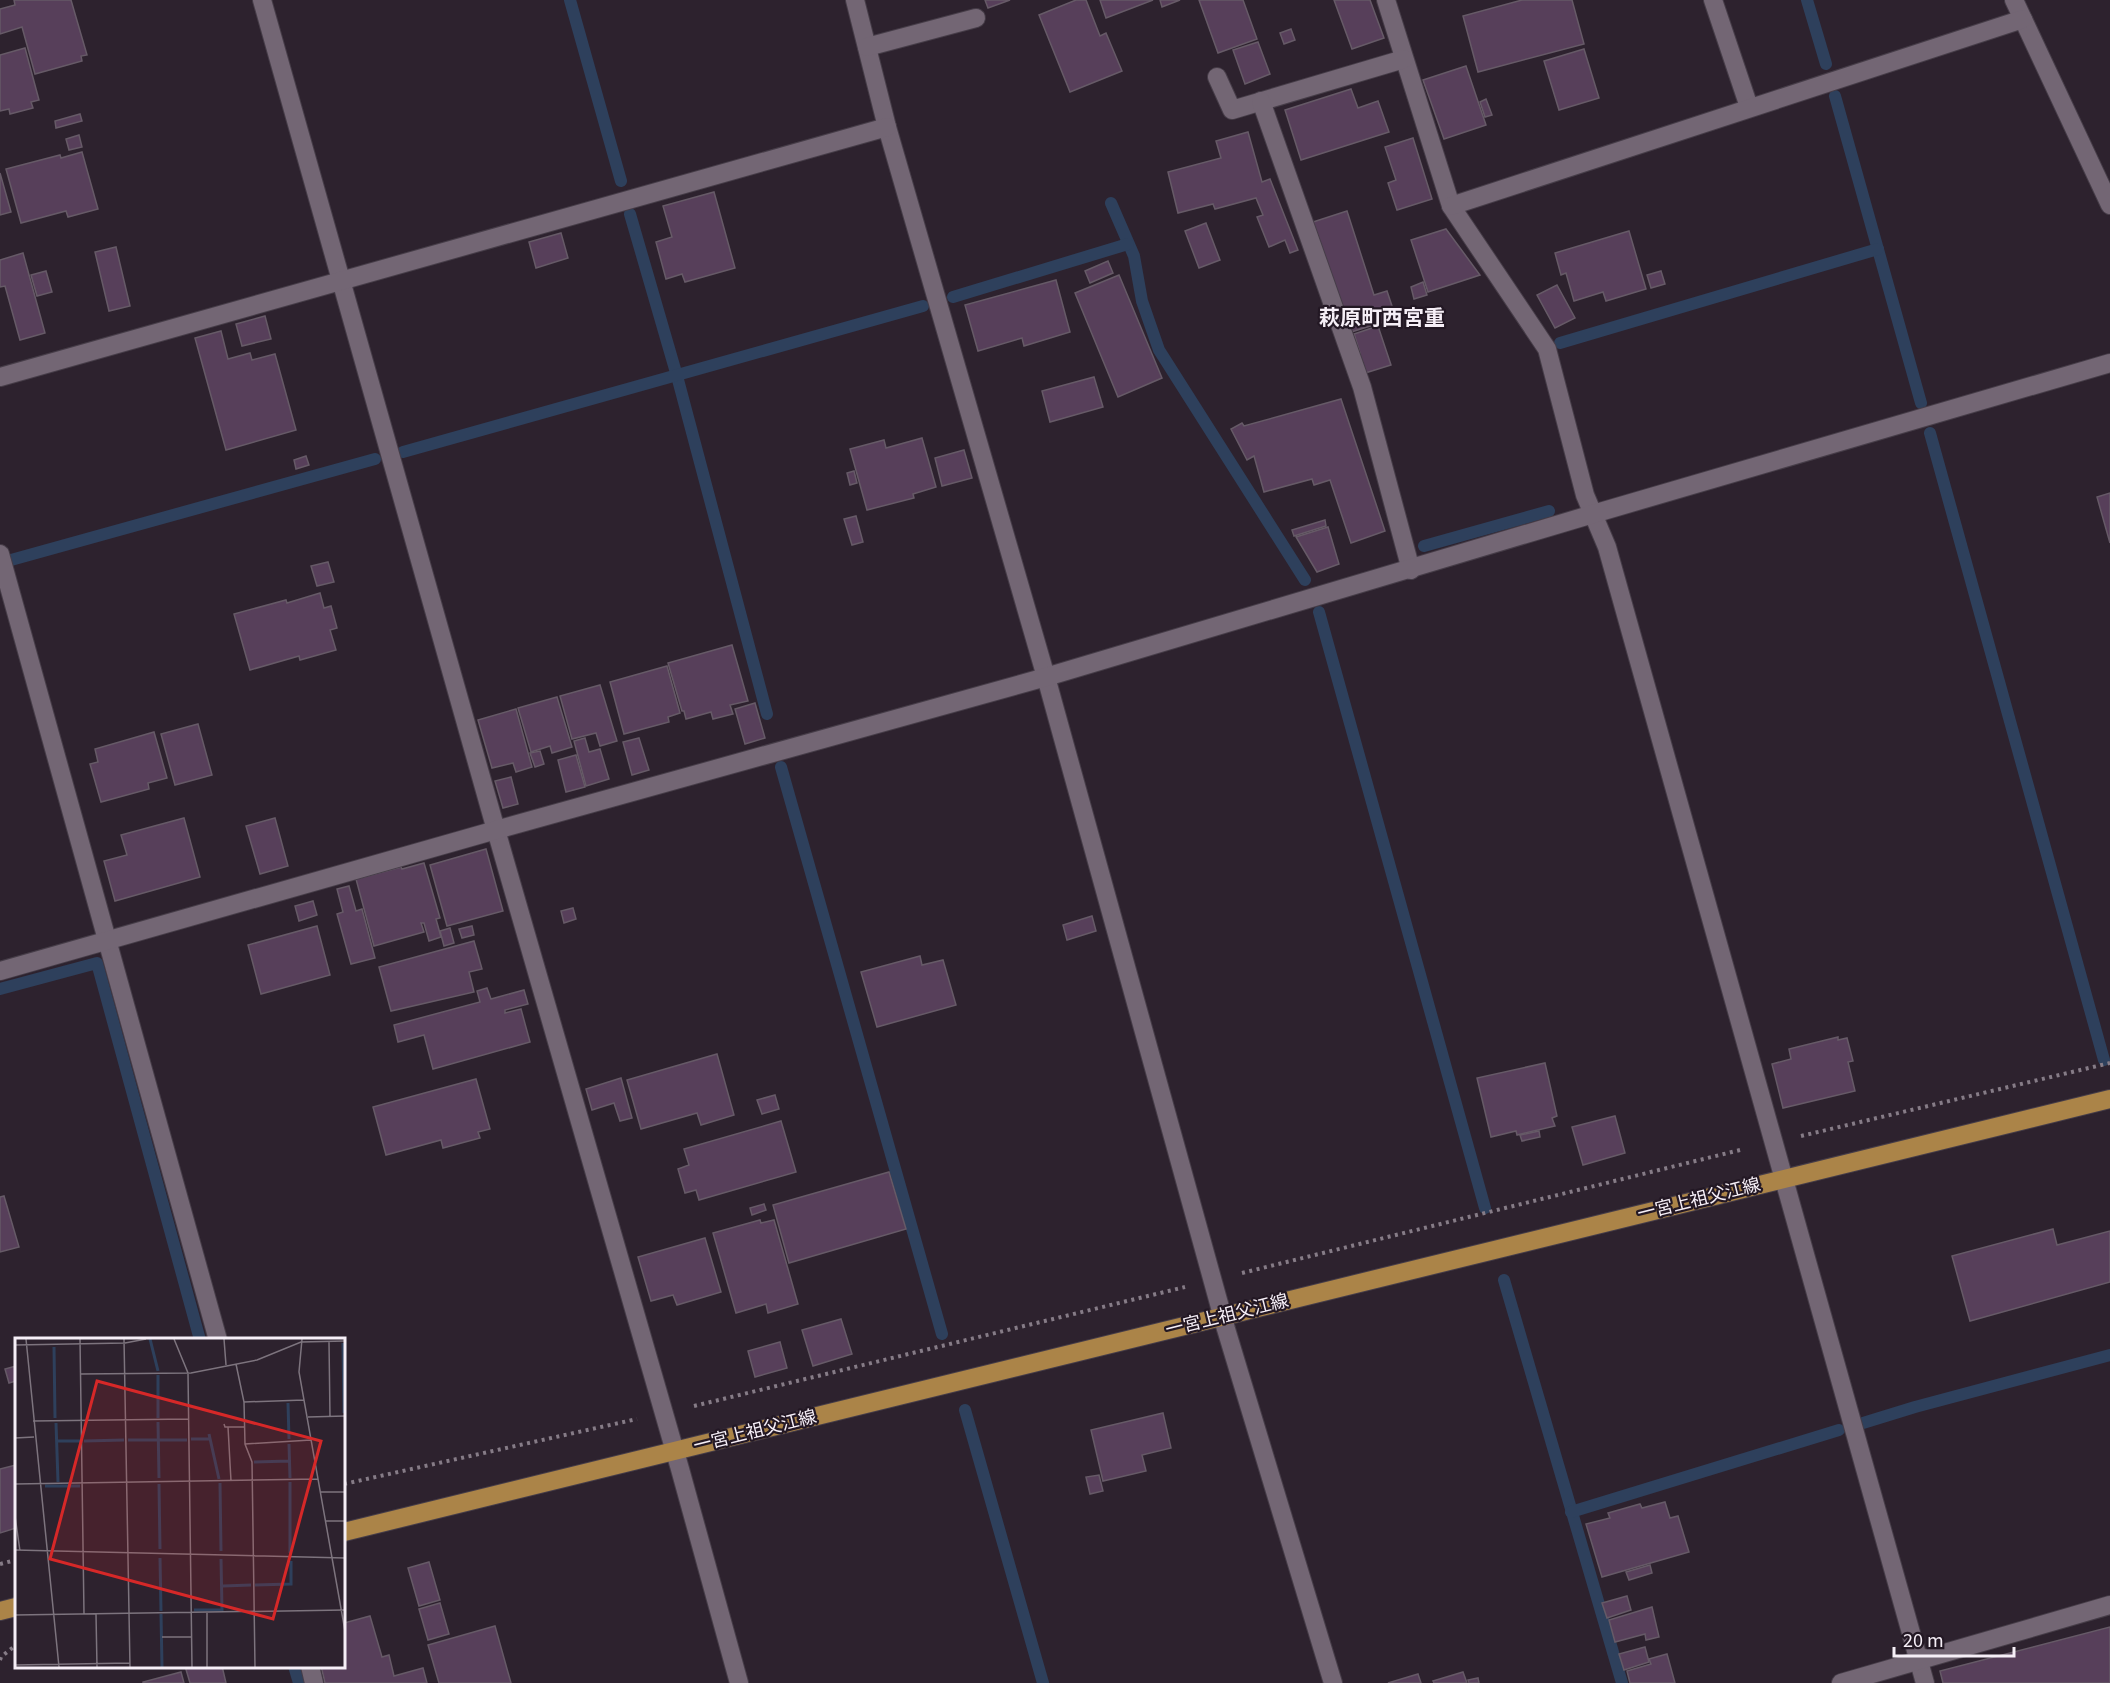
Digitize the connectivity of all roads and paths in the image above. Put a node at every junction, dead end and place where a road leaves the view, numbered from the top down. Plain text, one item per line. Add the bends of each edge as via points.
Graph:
1 (262, 0) edge
2 (855, 0) edge
3 (1386, 0) edge
4 (1713, 0) edge
5 (2014, 0) edge
6 (976, 18) dead end
7 (2023, 19) junction
8 (867, 46) junction
9 (1404, 59) junction
10 (1218, 78) dead end
11 (1261, 101) junction
12 (1749, 107) junction
13 (887, 127) junction
14 (2110, 205) edge
15 (1451, 206) junction
16 (342, 280) junction
17 (2110, 363) edge
18 (0, 377) edge
19 (1593, 514) junction
20 (0, 554) edge
21 (1411, 570) junction
22 (1046, 677) junction
23 (496, 830) junction
24 (108, 942) junction
25 (0, 972) edge
26 (2110, 1063) edge
27 (2110, 1098) edge
28 (1773, 1143) junction
29 (1783, 1179) junction
30 (1212, 1280) junction
31 (1222, 1316) junction
32 (217, 1338) edge
33 (664, 1413) junction
34 (675, 1450) junction
35 (345, 1484) edge
36 (345, 1532) edge
37 (15, 1560) edge
38 (0, 1564) edge
39 (2110, 1605) edge
40 (15, 1607) edge
41 (0, 1611) edge
42 (15, 1646) edge
43 (0, 1660) edge
44 (1918, 1660) junction
45 (310, 1668) edge
46 (314, 1683) edge
47 (739, 1683) edge
48 (1333, 1683) edge
49 (1840, 1683) edge
50 (1925, 1683) edge

1 - 16 street
2 - 8 street
3 - 9 street
4 - 12 street
5 - 7 street
6 - 8 street
7 - 12 street
7 - 14 street
8 - 13 street
9 - 11 street
9 - 15 street
10 - 11 street via 1232,110
11 - 21 street via 1362,387
12 - 15 street
13 - 16 street
13 - 22 street
15 - 19 street via 1547,349
16 - 18 street
16 - 23 street
17 - 19 street
19 - 21 street
19 - 28 street via 1607,547
20 - 24 street
21 - 22 street
22 - 23 street
22 - 30 street
23 - 24 street
23 - 33 street
24 - 25 street
24 - 32 street
26 - 28 path
27 - 29 main road, 一宮上祖父江線
28 - 29 street
28 - 30 path
29 - 31 main road, 一宮上祖父江線
29 - 44 street
30 - 31 street
30 - 33 path
31 - 34 main road, 一宮上祖父江線
31 - 48 street
33 - 34 street
33 - 35 path
34 - 36 main road, 一宮上祖父江線
34 - 47 street
37 - 38 path
39 - 44 street
40 - 41 main road
42 - 43 path
44 - 49 street
44 - 50 street
45 - 46 street

